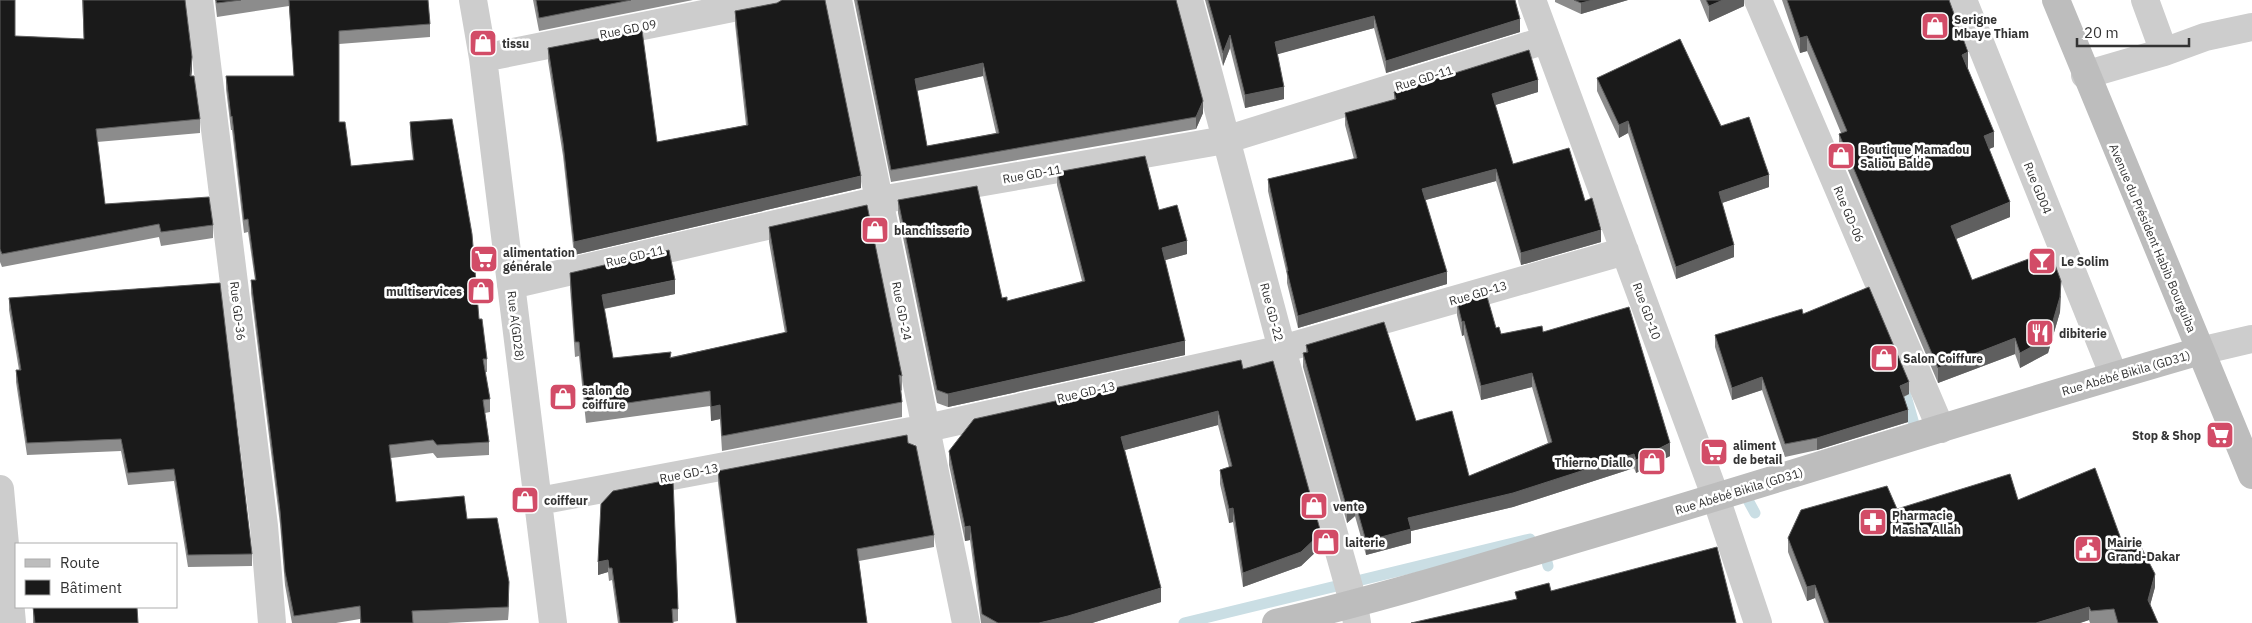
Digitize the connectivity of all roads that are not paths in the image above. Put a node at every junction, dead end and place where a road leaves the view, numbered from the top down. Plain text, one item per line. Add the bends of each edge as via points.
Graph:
1 (199, 0) edge
2 (473, 0) edge
3 (773, 0) edge
4 (838, 0) edge
5 (1189, 0) edge
6 (1532, 0) edge
7 (1758, 0) edge
8 (1963, 0) edge
9 (2056, 0) edge
10 (2145, 0) edge
11 (2252, 27) edge
12 (1546, 40) junction
13 (2164, 52) junction
14 (484, 58) junction
15 (2085, 75) junction
16 (1225, 140) junction
17 (880, 200) junction
18 (1625, 251) junction
19 (511, 285) junction
20 (2252, 339) edge
21 (1282, 349) junction
22 (2200, 351) junction
23 (2114, 376) junction
24 (927, 428) junction
25 (1941, 429) junction
26 (2252, 475) edge
27 (0, 489) edge
28 (1716, 498) junction
29 (539, 501) junction
30 (1355, 614) edge
31 (12, 623) edge
32 (272, 623) edge
33 (553, 623) edge
34 (966, 623) edge
35 (1276, 623) edge
36 (1758, 623) edge

1 - 32 street, Rue GD-36 via 264,526
2 - 14 street, Rue A(GD28)
3 - 14 street, Rue GD 09
4 - 17 street, Rue GD-24
5 - 16 street, Rue GD-22
6 - 12 street, Rue GD-10
7 - 25 street, Rue GD-06
8 - 23 street, Rue GD04
9 - 15 main road, Avenue du Président Habib Bourguiba
10 - 13 street
11 - 13 street via 2205,37
12 - 16 street, Rue GD-11
12 - 18 street, Rue GD-10
13 - 15 street
14 - 19 street, Rue A(GD28)
15 - 22 main road, Avenue du Président Habib Bourguiba
16 - 17 street, Rue GD-11
16 - 21 street, Rue GD-22
17 - 19 street, Rue GD-11
17 - 24 street, Rue GD-24
18 - 21 street, Rue GD-13
18 - 28 street, Rue GD-10
19 - 29 street, Rue A(GD28)
20 - 22 street
21 - 24 street, Rue GD-13
21 - 30 street, Rue GD-22
22 - 23 main road, Rue Abébé Bikila (GD31)
22 - 26 main road, Avenue du Président Habib Bourguiba
23 - 25 main road, Rue Abébé Bikila (GD31)
24 - 29 street, Rue GD-13
24 - 34 street, Rue GD-24
25 - 28 main road, Rue Abébé Bikila (GD31)
27 - 31 street
28 - 30 main road, Rue Abébé Bikila (GD31)
28 - 36 street, Rue GD-10
29 - 33 street, Rue A(GD28)
30 - 35 main road, Rue Abébé Bikila (GD31)

